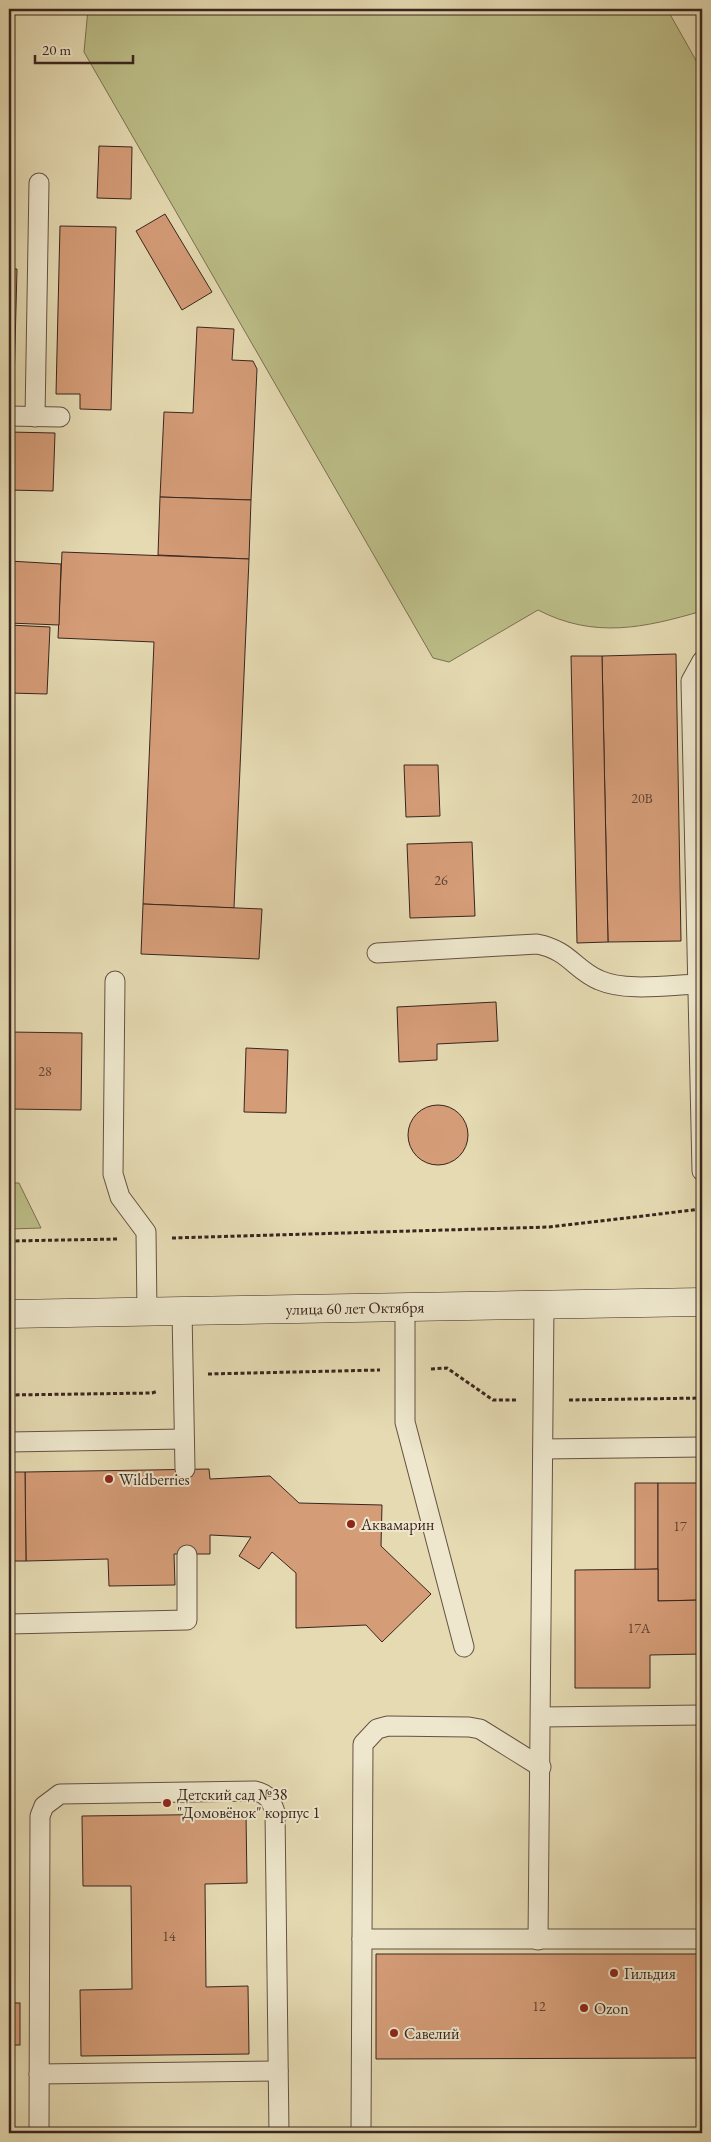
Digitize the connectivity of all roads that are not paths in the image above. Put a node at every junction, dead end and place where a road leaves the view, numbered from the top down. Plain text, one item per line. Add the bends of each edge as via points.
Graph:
1 (40, 184) dead end
2 (9, 416) edge
3 (35, 417) junction
4 (60, 417) dead end
5 (702, 661) edge
6 (697, 696) edge
7 (377, 953) dead end
8 (115, 981) dead end
9 (698, 984) junction
10 (701, 1030) edge
11 (702, 1171) edge
12 (702, 1302) edge
13 (544, 1305) junction
14 (405, 1307) junction
15 (182, 1311) junction
16 (147, 1312) junction
17 (9, 1314) edge
18 (184, 1439) junction
19 (9, 1442) edge
20 (702, 1447) edge
21 (543, 1449) junction
22 (185, 1469) dead end
23 (187, 1555) dead end
24 (9, 1624) edge
25 (464, 1647) dead end
26 (702, 1715) edge
27 (541, 1717) junction
28 (541, 1767) junction
29 (362, 1939) junction
30 (702, 1939) edge
31 (538, 1940) junction
32 (278, 2071) junction
33 (39, 2074) junction
34 (39, 2133) edge
35 (279, 2133) edge
36 (361, 2133) edge

1 - 3 lane
2 - 3 lane
3 - 4 lane
5 - 6 lane via 692,681
6 - 9 lane
7 - 9 lane via 537,944 552,947 598,980 616,986
8 - 16 lane via 113,1174 120,1197 146,1232
9 - 10 lane
10 - 11 lane
12 - 13 main road, улица 60 лет Октября
13 - 14 main road, улица 60 лет Октября
13 - 21 lane
14 - 15 main road, улица 60 лет Октября
14 - 25 lane via 406,1422
15 - 16 main road, улица 60 лет Октября
15 - 18 lane
16 - 17 main road, улица 60 лет Октября
18 - 19 lane
18 - 22 lane
20 - 21 lane
21 - 27 lane
23 - 24 lane via 187,1620
26 - 27 lane
27 - 28 lane
28 - 29 lane via 480,1729 469,1727 388,1726 368,1737 363,1744
28 - 31 lane
29 - 31 lane
29 - 36 lane
30 - 31 lane
32 - 33 lane
32 - 33 lane via 275,1812 266,1794 245,1791 60,1794 44,1806 40,1816
32 - 35 lane
33 - 34 lane

